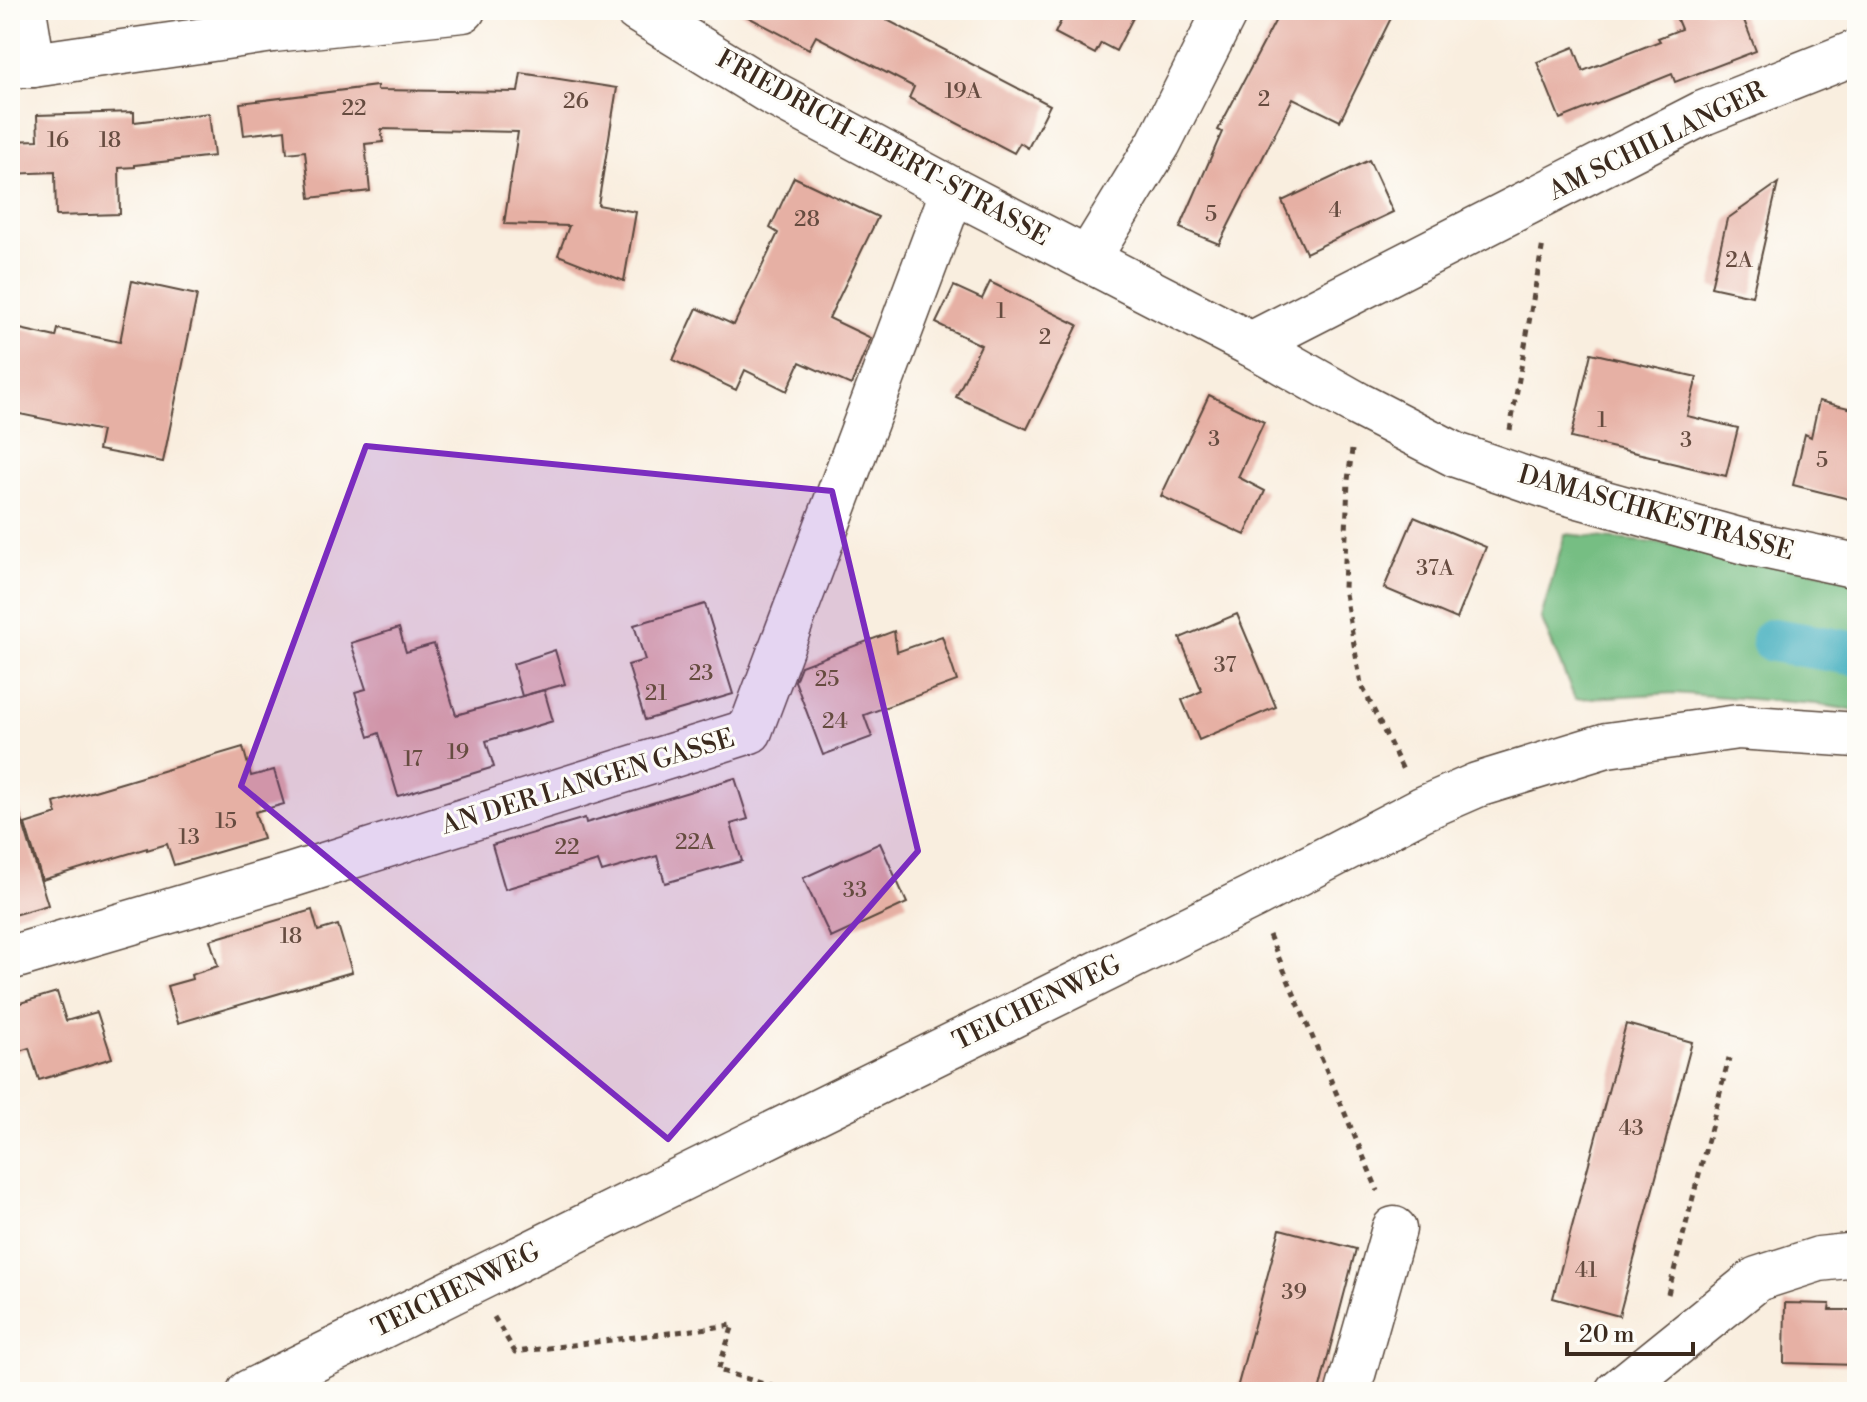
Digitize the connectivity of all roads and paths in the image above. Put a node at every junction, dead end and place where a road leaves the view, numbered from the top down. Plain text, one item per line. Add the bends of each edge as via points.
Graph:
1 (24, 10) edge
2 (463, 10) edge
3 (637, 10) edge
4 (1226, 10) edge
5 (272, 20) edge
6 (1857, 52) edge
7 (21, 65) edge
8 (953, 190) junction
9 (1552, 190) junction
10 (1088, 259) junction
11 (1251, 344) junction
12 (1503, 470) junction
13 (1348, 480) dead end
14 (1857, 566) edge
15 (1857, 735) edge
16 (1422, 809) junction
17 (1253, 897) junction
18 (10, 958) edge
19 (1729, 1058) dead end
20 (1394, 1229) joint
21 (1857, 1255) edge
22 (474, 1281) junction
23 (1679, 1342) junction
24 (249, 1392) edge
25 (791, 1392) edge
26 (1348, 1392) edge
27 (1617, 1392) edge

1 - 7 street
2 - 5 street
3 - 8 street, FRIEDRICH-EBERT-STRASSE via 770,92
4 - 10 street via 1159,143
5 - 7 street
6 - 9 street, AM SCHILLANGER via 1703,113
8 - 10 street, FRIEDRICH-EBERT-STRASSE
8 - 18 street, AN DER LANGEN GASSE via 750,731
9 - 11 street, AM SCHILLANGER
9 - 12 path
10 - 11 street, FRIEDRICH-EBERT-STRASSE
11 - 12 street, DAMASCHKESTRASSE via 1456,455
12 - 14 street, DAMASCHKESTRASSE via 1749,543
13 - 16 path via 1344,588 1361,684
15 - 16 street, TEICHENWEG via 1738,727 1607,745 1477,785
16 - 17 street, TEICHENWEG
17 - 20 path
17 - 22 street, TEICHENWEG
19 - 23 path via 1660,1326
20 - 26 street
21 - 23 street via 1819,1259 1757,1279
22 - 24 street, TEICHENWEG
22 - 25 path via 515,1352 733,1325 718,1370
23 - 27 street

